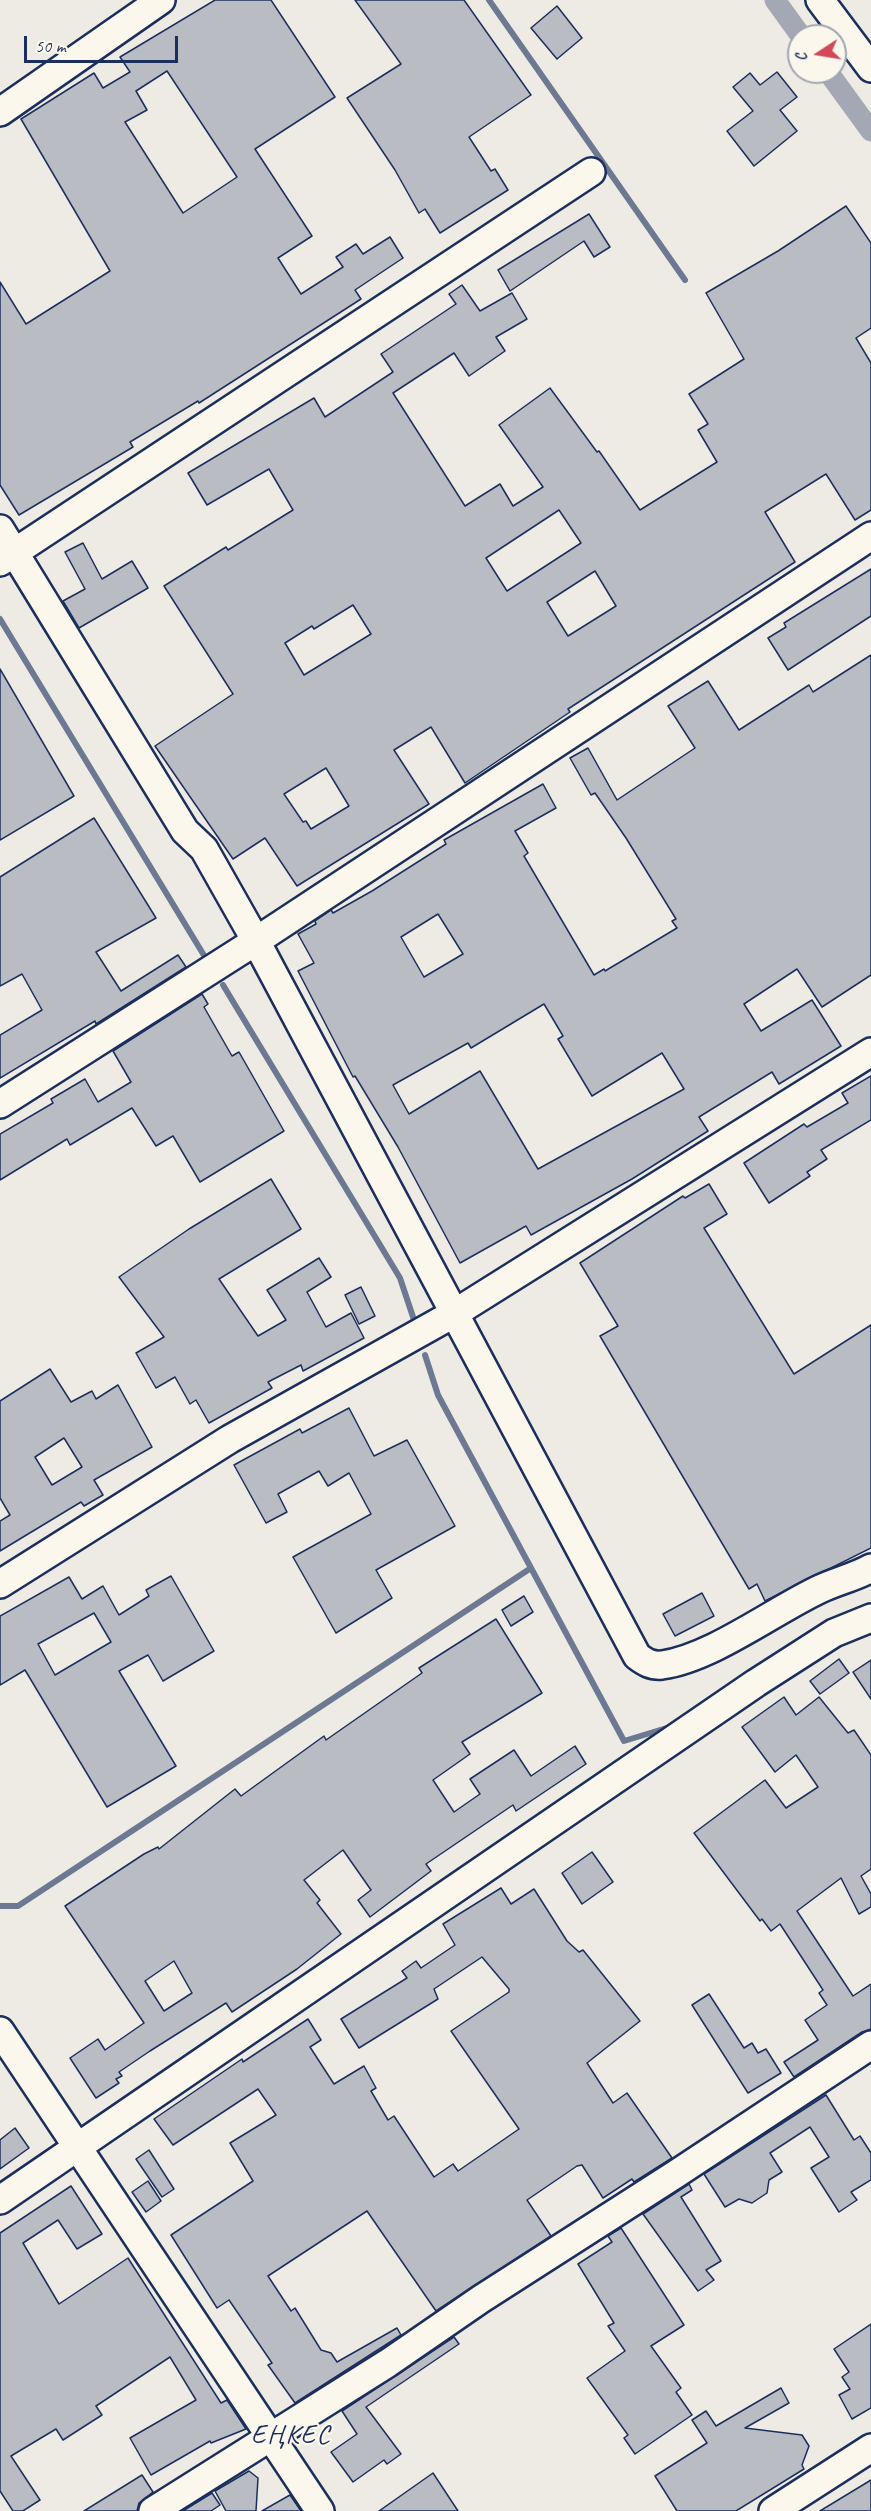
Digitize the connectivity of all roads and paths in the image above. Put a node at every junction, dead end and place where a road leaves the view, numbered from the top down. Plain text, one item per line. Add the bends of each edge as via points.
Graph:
1 (161, 0) edge
2 (820, 0) edge
3 (871, 68) edge
4 (0, 112) edge
5 (591, 172) dead end
6 (0, 529) edge
7 (871, 536) edge
8 (7, 557) edge
9 (256, 941) junction
10 (871, 1052) edge
11 (0, 1104) edge
12 (455, 1312) junction
13 (867, 1579) edge
14 (0, 1584) edge
15 (871, 1618) edge
16 (0, 2031) edge
17 (871, 2045) edge
18 (76, 2148) junction
19 (0, 2200) edge
20 (270, 2437) junction
21 (871, 2448) edge
22 (153, 2511) edge
23 (320, 2511) edge
24 (773, 2511) edge

1 - 4 street
2 - 3 street
5 - 8 street
6 - 8 street
7 - 9 street
8 - 9 street via 185,831 204,849
9 - 11 street
9 - 12 street
10 - 12 street
12 - 13 street via 637,1656 646,1664 660,1665 702,1652 819,1590
12 - 14 street via 230,1439
15 - 18 street via 834,1633 756,1683
16 - 18 street
17 - 20 street
18 - 19 street
18 - 20 street
20 - 22 street
20 - 23 street
21 - 24 street

